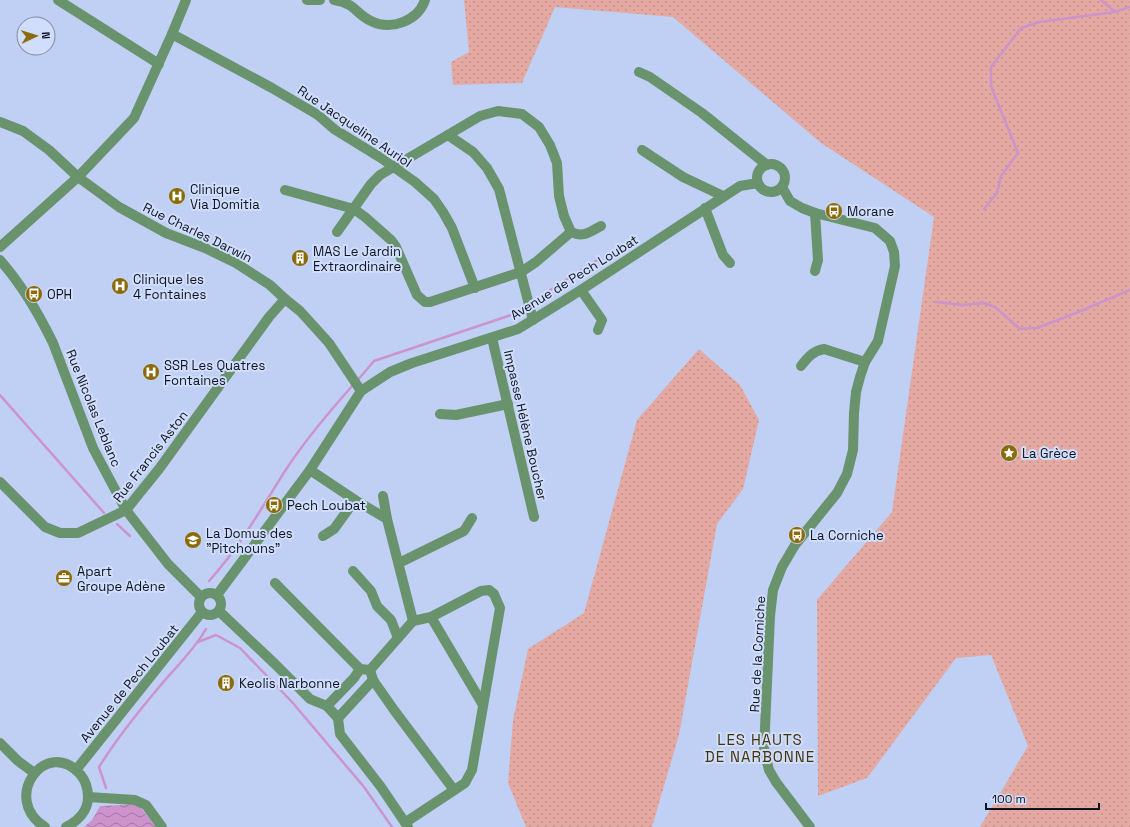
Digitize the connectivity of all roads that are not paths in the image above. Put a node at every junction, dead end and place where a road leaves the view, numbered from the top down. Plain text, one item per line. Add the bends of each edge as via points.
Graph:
1 (58, 0) edge
2 (186, 0) edge
3 (307, 0) edge
4 (320, 0) edge
5 (334, 0) edge
6 (425, 0) edge
7 (172, 34) junction
8 (159, 64) junction
9 (639, 72) dead end
10 (0, 122) edge
11 (448, 135) junction
12 (642, 150) dead end
13 (766, 165) junction
14 (394, 166) junction
15 (78, 177) junction
16 (758, 183) junction
17 (782, 187) junction
18 (285, 190) dead end
19 (723, 196) junction
20 (705, 208) junction
21 (354, 209) junction
22 (814, 213) junction
23 (601, 226) dead end
24 (337, 232) dead end
25 (571, 232) junction
26 (0, 247) edge
27 (0, 260) edge
28 (730, 263) dead end
29 (815, 271) dead end
30 (521, 272) junction
31 (475, 288) junction
32 (581, 290) junction
33 (285, 299) junction
34 (533, 320) junction
35 (598, 330) dead end
36 (492, 338) junction
37 (865, 362) junction
38 (801, 366) dead end
39 (359, 388) junction
40 (508, 404) junction
41 (440, 414) dead end
42 (310, 470) junction
43 (0, 482) edge
44 (383, 496) dead end
45 (355, 500) junction
46 (126, 510) junction
47 (534, 517) dead end
48 (472, 518) dead end
49 (387, 519) junction
50 (323, 536) dead end
51 (399, 563) junction
52 (353, 571) dead end
53 (275, 583) dead end
54 (217, 595) junction
55 (200, 597) junction
56 (219, 611) junction
57 (202, 612) junction
58 (431, 617) junction
59 (413, 621) junction
60 (398, 638) junction
61 (360, 668) junction
62 (372, 675) junction
63 (483, 705) junction
64 (327, 706) junction
65 (338, 718) junction
66 (0, 743) edge
67 (76, 770) junction
68 (33, 772) junction
69 (454, 790) junction
70 (88, 797) junction
71 (407, 825) edge
72 (45, 827) edge
73 (66, 827) edge
74 (162, 827) edge
75 (810, 827) edge

1 - 8 street
2 - 7 street
3 - 4 street
5 - 6 street via 353,6 370,21 386,25 409,20 417,14
7 - 8 street
7 - 14 street, Rue Jacqueline Auriol via 318,115 334,129
8 - 15 street via 134,118
9 - 13 street via 702,113
10 - 15 street, Rue Charles Darwin via 23,131 49,150
11 - 14 street
11 - 25 street via 480,116 498,111 522,114 540,127 557,163 559,196
11 - 30 street via 473,152 487,168 499,189
12 - 19 street via 683,177
13 - 16 street via 760,170
13 - 17 street via 775,164 782,168 785,180
14 - 21 street via 371,184
14 - 31 street, Rue Jacqueline Auriol via 415,182 443,212 452,228
15 - 26 street
15 - 33 street, Rue Charles Darwin via 120,207 166,233 236,263 270,285
16 - 17 street via 769,192
16 - 19 street, Avenue de Pech Loubat via 740,186
17 - 22 street, Rue de la Corniche via 790,201
18 - 21 street
19 - 20 street, Avenue de Pech Loubat
20 - 28 street via 723,255
20 - 32 street, Avenue de Pech Loubat
21 - 24 street
21 - 31 street via 391,240 421,299 430,302
22 - 29 street via 818,260
22 - 37 street, Rue de la Corniche via 875,228 890,241 894,252 895,266 878,341
23 - 25 street via 579,236
25 - 30 street
27 - 46 street, Rue Nicolas Leblanc via 29,299 54,343 94,448
30 - 31 street
30 - 34 street
32 - 34 street, Avenue de Pech Loubat
32 - 35 street via 602,320
33 - 39 street, Rue Charles Darwin via 300,311 329,343
33 - 46 street, Rue Francis Aston
34 - 36 street, Avenue de Pech Loubat via 518,329
36 - 39 street, Avenue de Pech Loubat via 412,363
36 - 40 street, Impasse Hélène Boucher
37 - 38 street via 824,349 811,354
37 - 75 street, Rue de la Corniche via 856,392 853,450 847,474 837,493 795,545 782,567 773,590 764,750 769,770 776,782
39 - 42 street, Avenue de Pech Loubat
40 - 41 street via 456,415
40 - 47 street, Impasse Hélène Boucher
42 - 45 street
42 - 54 street, Avenue de Pech Loubat
43 - 46 street, Rue Francis Aston via 45,527 60,533 78,533
44 - 49 street
45 - 49 street
45 - 50 street via 334,529
46 - 55 street, Rue Nicolas Leblanc via 168,564
48 - 51 street via 464,531
49 - 51 street
51 - 59 street
52 - 60 street via 371,591 377,606 391,620
53 - 61 street
54 - 55 street via 206,593
54 - 56 street via 221,601
55 - 57 street via 198,607
56 - 57 street via 213,615 205,615
56 - 64 street via 310,699
57 - 67 street, Avenue de Pech Loubat
58 - 59 street
58 - 63 street
58 - 63 street via 481,591 489,590 494,594 500,608
59 - 60 street
60 - 62 street
61 - 62 street
61 - 64 street via 354,678
62 - 65 street
62 - 69 street via 394,710
63 - 69 street via 472,770 465,783
64 - 65 street
65 - 71 street via 340,734
66 - 68 street
67 - 68 street via 68,765 50,763 40,766
67 - 70 street via 87,787
68 - 72 street via 26,781 23,803 31,818
69 - 71 street
70 - 73 street via 82,816
70 - 74 street via 135,800 146,805

